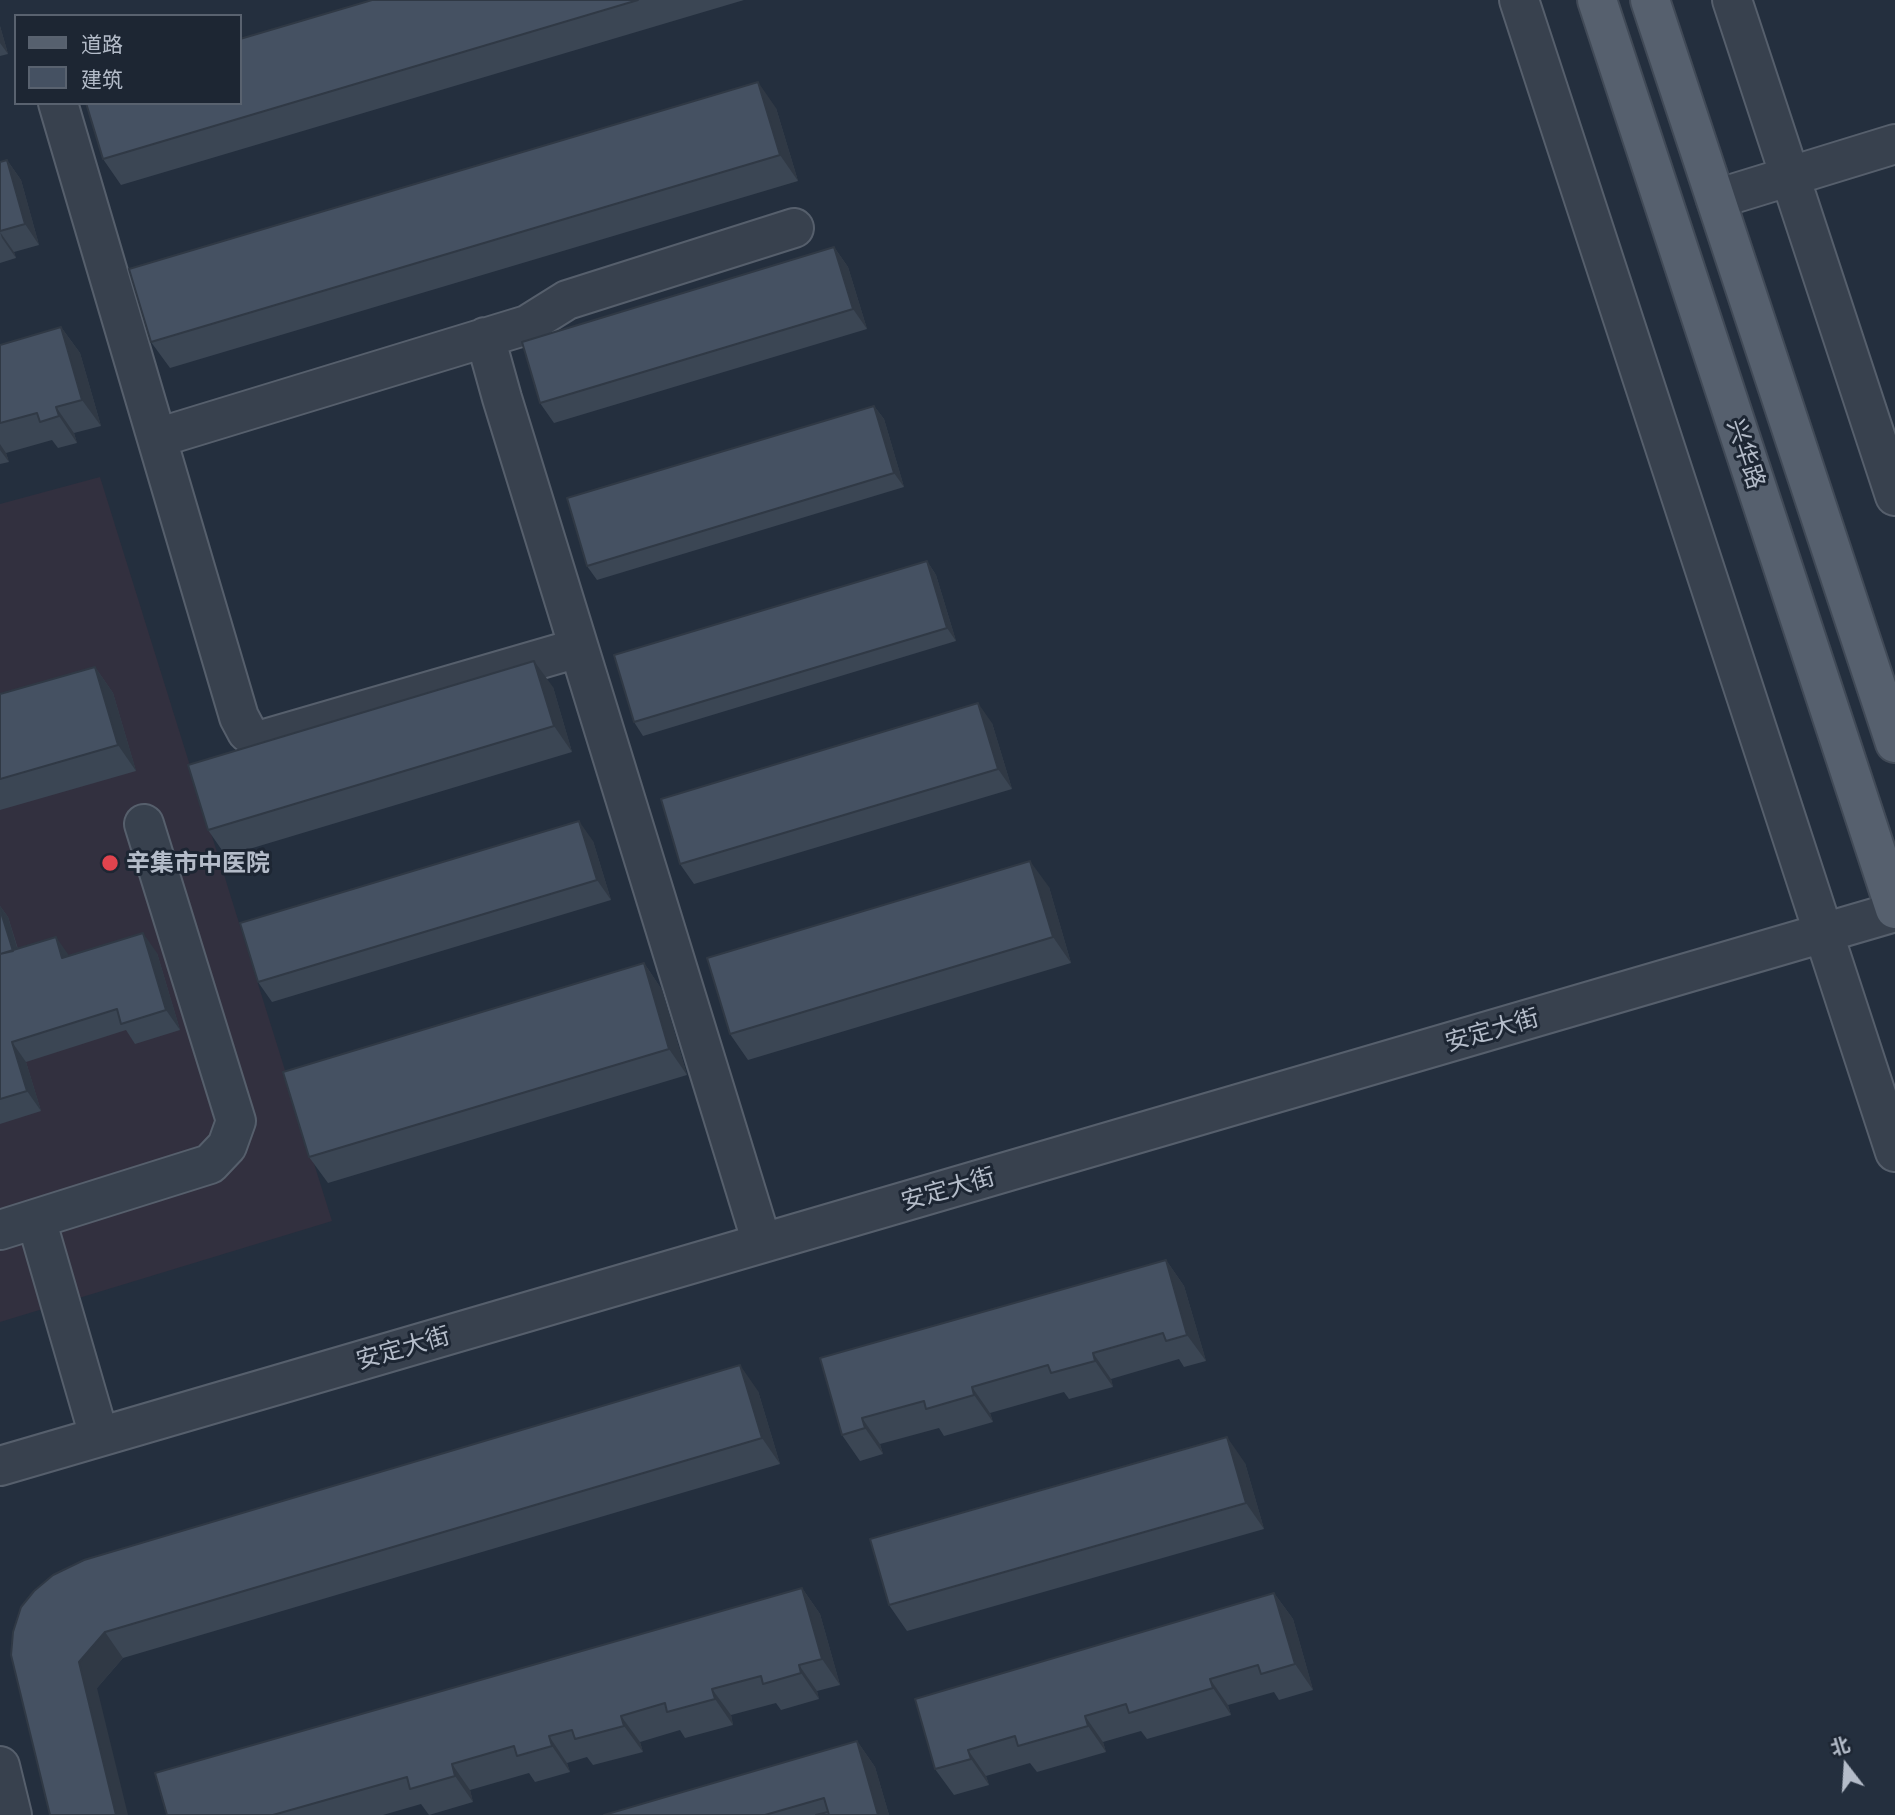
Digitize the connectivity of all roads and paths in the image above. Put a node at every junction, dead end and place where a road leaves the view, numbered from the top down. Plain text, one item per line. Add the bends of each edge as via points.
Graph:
1 (1518, 0) edge
2 (1597, 0) edge
3 (1650, 0) edge
4 (1732, 0) edge
5 (59, 105) edge
6 (1895, 144) edge
7 (1790, 176) junction
8 (1716, 199) junction
9 (794, 229) dead end
10 (485, 337) junction
11 (157, 438) junction
12 (1895, 496) edge
13 (578, 648) junction
14 (1895, 743) edge
15 (144, 824) dead end
16 (1895, 910) edge
17 (1824, 933) junction
18 (1895, 1152) edge
19 (18, 1224) edge
20 (762, 1243) junction
21 (99, 1436) junction
22 (0, 1465) edge
23 (0, 1766) edge
24 (12, 1815) edge

1 - 17 street
2 - 16 main road, 兴华路
3 - 8 main road, 兴华路
4 - 7 street
5 - 11 street
6 - 7 street
7 - 8 street
7 - 12 street
8 - 14 main road, 兴华路
9 - 10 street via 567,300 527,325
10 - 11 street
10 - 13 street
11 - 13 street via 239,717 258,741
13 - 20 street
15 - 19 street via 236,1121 228,1146 210,1164
16 - 17 street, 安定大街
17 - 18 street
17 - 20 street, 安定大街
19 - 21 street
20 - 21 street, 安定大街
21 - 22 street, 安定大街
23 - 24 street

